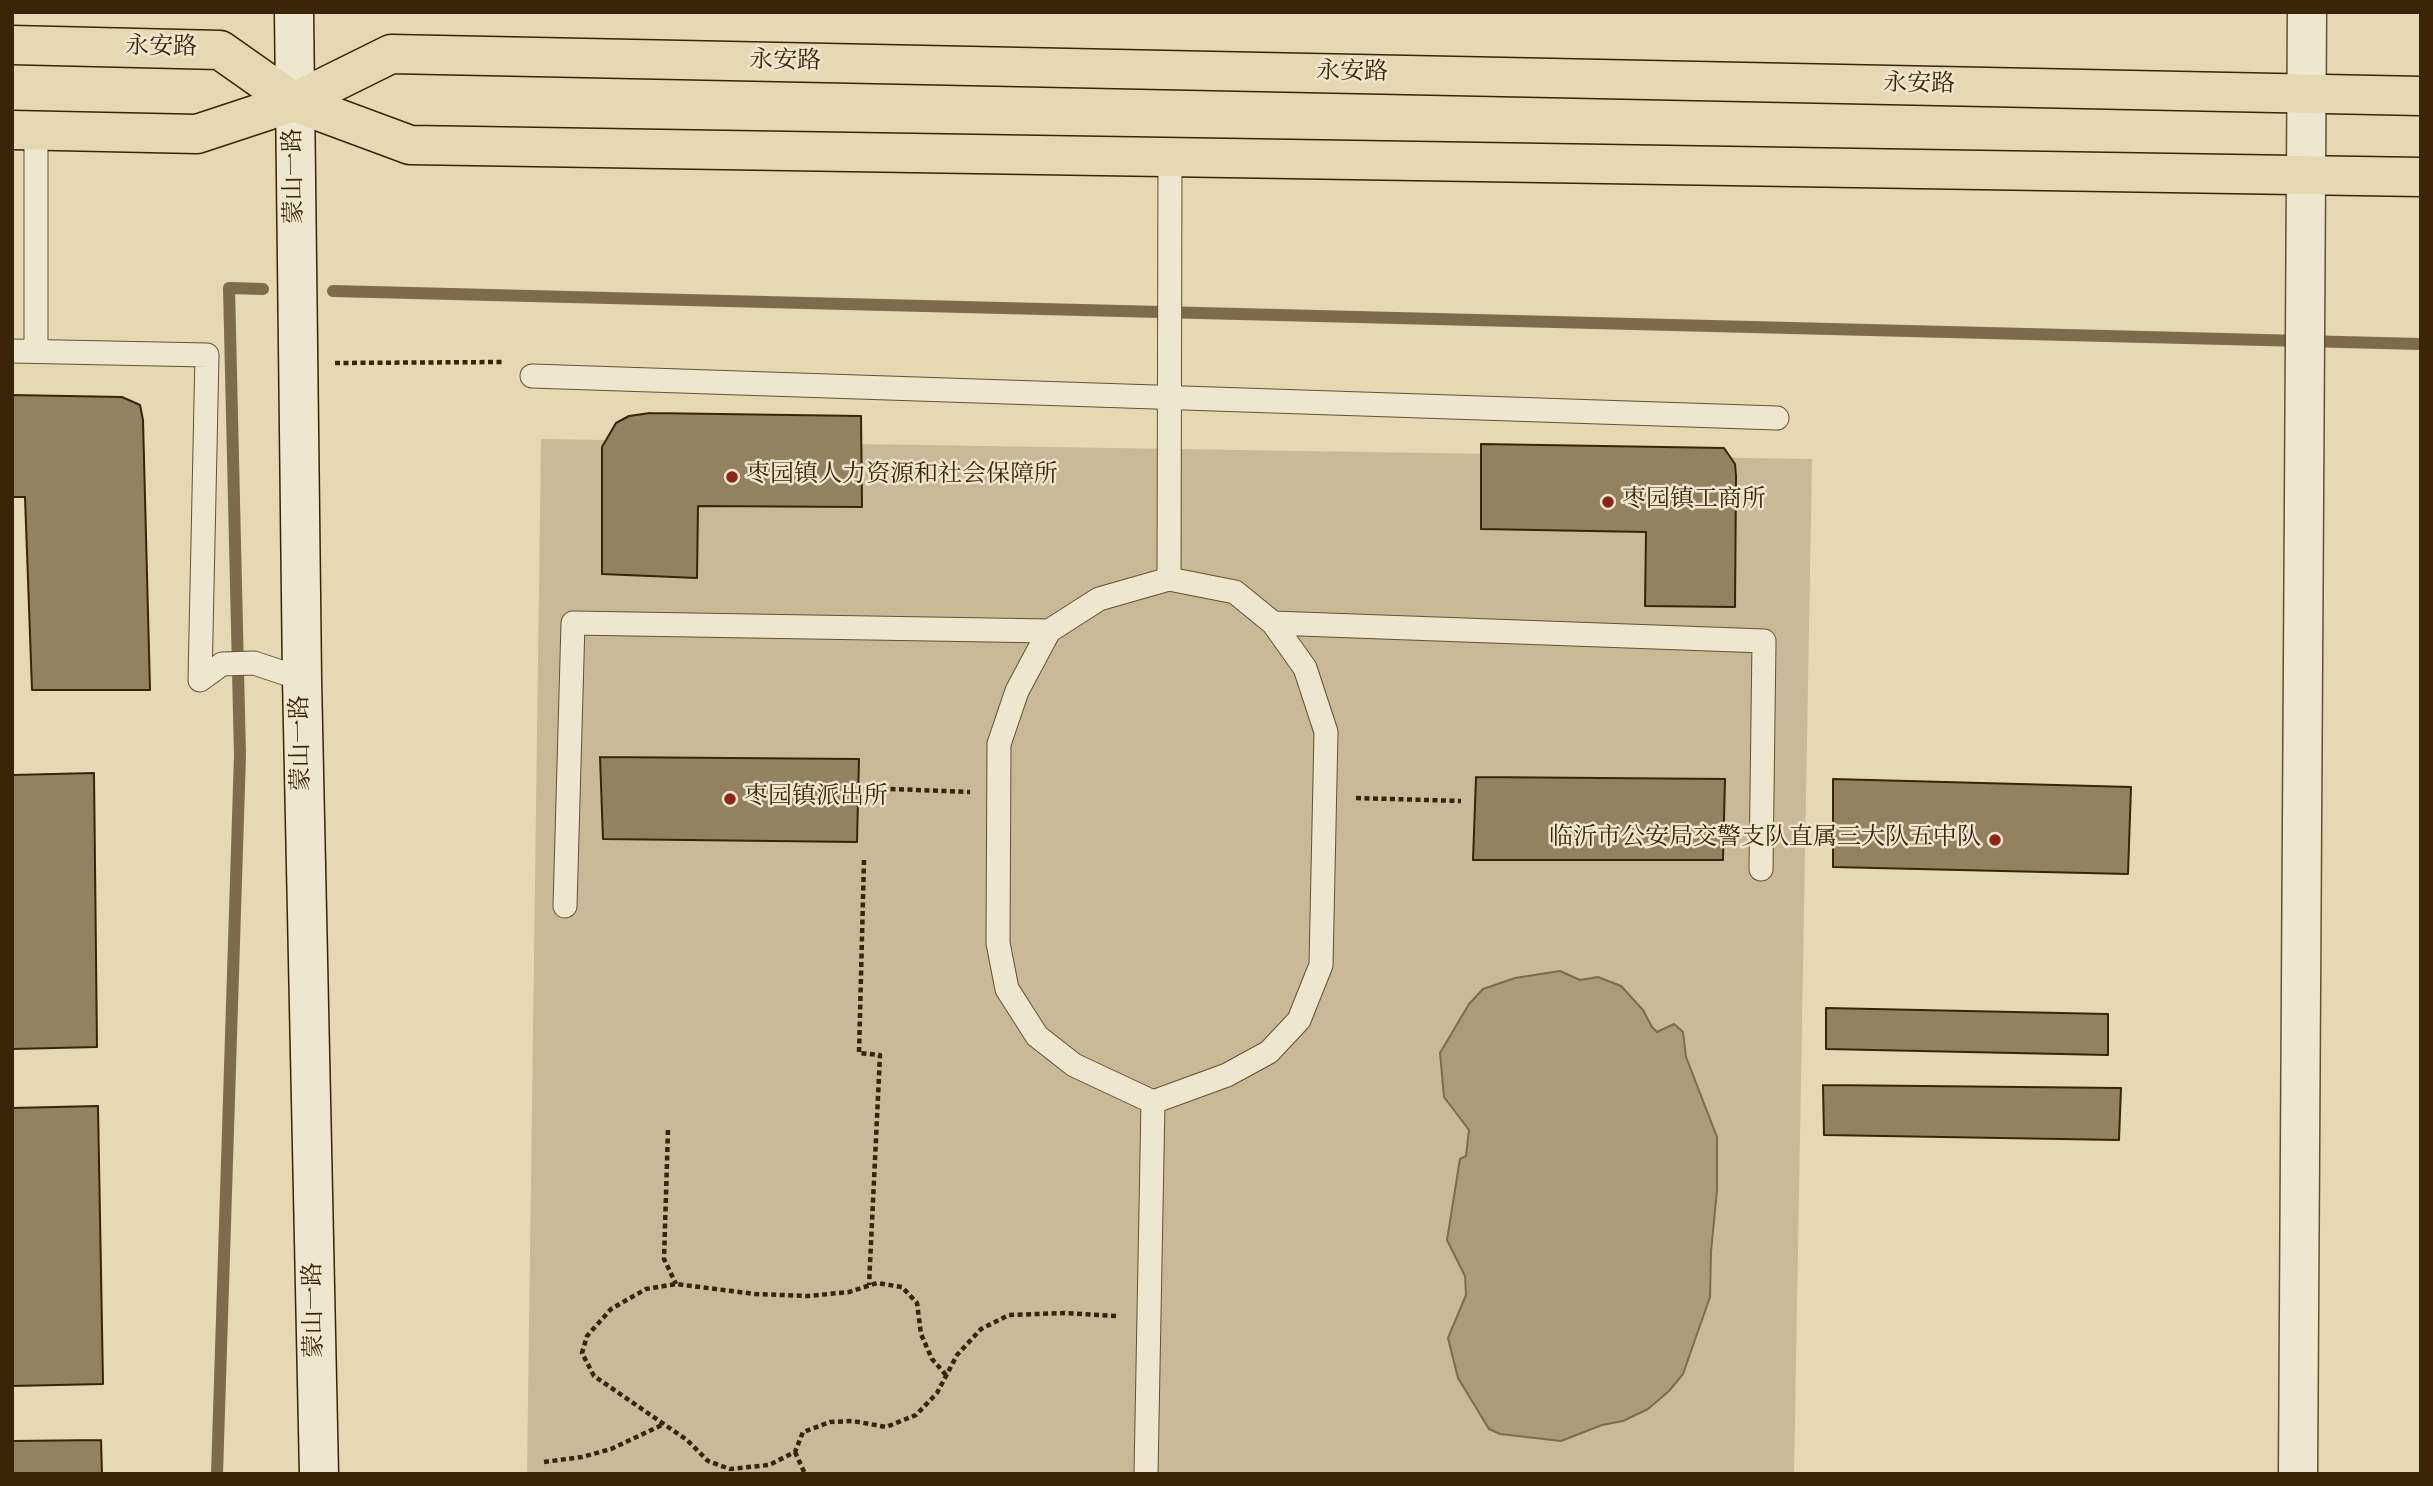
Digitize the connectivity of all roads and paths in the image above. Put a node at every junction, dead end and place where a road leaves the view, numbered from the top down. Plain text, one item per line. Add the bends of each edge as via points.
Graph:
1 (294, 12) edge
2 (2307, 12) edge
3 (12, 45) edge
4 (2305, 94) junction
5 (2421, 96) edge
6 (295, 102) junction
7 (24, 130) edge
8 (1170, 156) junction
9 (2305, 174) junction
10 (2421, 177) edge
11 (12, 351) edge
12 (36, 351) junction
13 (299, 364) junction
14 (533, 376) joint
15 (1170, 397) junction
16 (1777, 418) dead end
17 (1169, 579) junction
18 (1273, 623) junction
19 (1049, 631) junction
20 (302, 679) junction
21 (864, 788) dead end
22 (998, 793) junction
23 (1324, 797) junction
24 (1461, 801) dead end
25 (863, 860) dead end
26 (1761, 869) dead end
27 (565, 906) dead end
28 (1153, 1102) junction
29 (668, 1130) dead end
30 (676, 1284) junction
31 (869, 1285) junction
32 (1150, 1318) junction
33 (946, 1376) junction
34 (664, 1424) junction
35 (795, 1452) junction
36 (544, 1462) dead end
37 (320, 1474) edge
38 (805, 1474) edge
39 (1146, 1474) edge
40 (2298, 1474) edge

1 - 6 main road, 蒙山一路
2 - 4 main road
3 - 6 main road, 永安路 via 220,50
4 - 5 main road, 永安路
4 - 6 main road, 永安路 via 391,54
4 - 9 main road
6 - 7 main road, 永安路 via 197,134
6 - 8 main road, 永安路 via 410,145
6 - 13 main road, 蒙山一路
7 - 12 lane
8 - 9 main road, 永安路
8 - 15 lane
9 - 10 main road, 永安路
9 - 40 main road
11 - 12 lane
12 - 20 lane via 207,355 200,680 222,664 254,663
13 - 14 path via 517,362
13 - 20 main road, 蒙山一路
14 - 15 lane
15 - 16 lane
15 - 17 lane
17 - 18 lane via 1235,592
17 - 19 lane via 1099,599
18 - 23 lane via 1306,668 1325,732
18 - 26 lane via 1764,640
19 - 22 lane via 1017,691 999,744
19 - 27 lane via 573,623
20 - 37 main road, 蒙山一路
21 - 22 path
22 - 28 lane via 998,943 1007,989 1037,1035 1074,1065
23 - 24 path
23 - 28 lane via 1321,965 1299,1020 1269,1052 1227,1075
25 - 31 path via 859,1053 880,1055
28 - 32 lane
29 - 30 path via 664,1259
30 - 31 path via 808,1296
30 - 34 path via 646,1289 611,1309 587,1336 582,1353 594,1376
31 - 33 path via 902,1287 917,1303 921,1334
32 - 33 path via 1009,1315 981,1329 957,1355
32 - 39 lane
33 - 35 path via 916,1415 886,1427 853,1420 830,1422 803,1432
34 - 35 path via 708,1461 730,1469 769,1465
34 - 36 path via 611,1449
35 - 38 path

